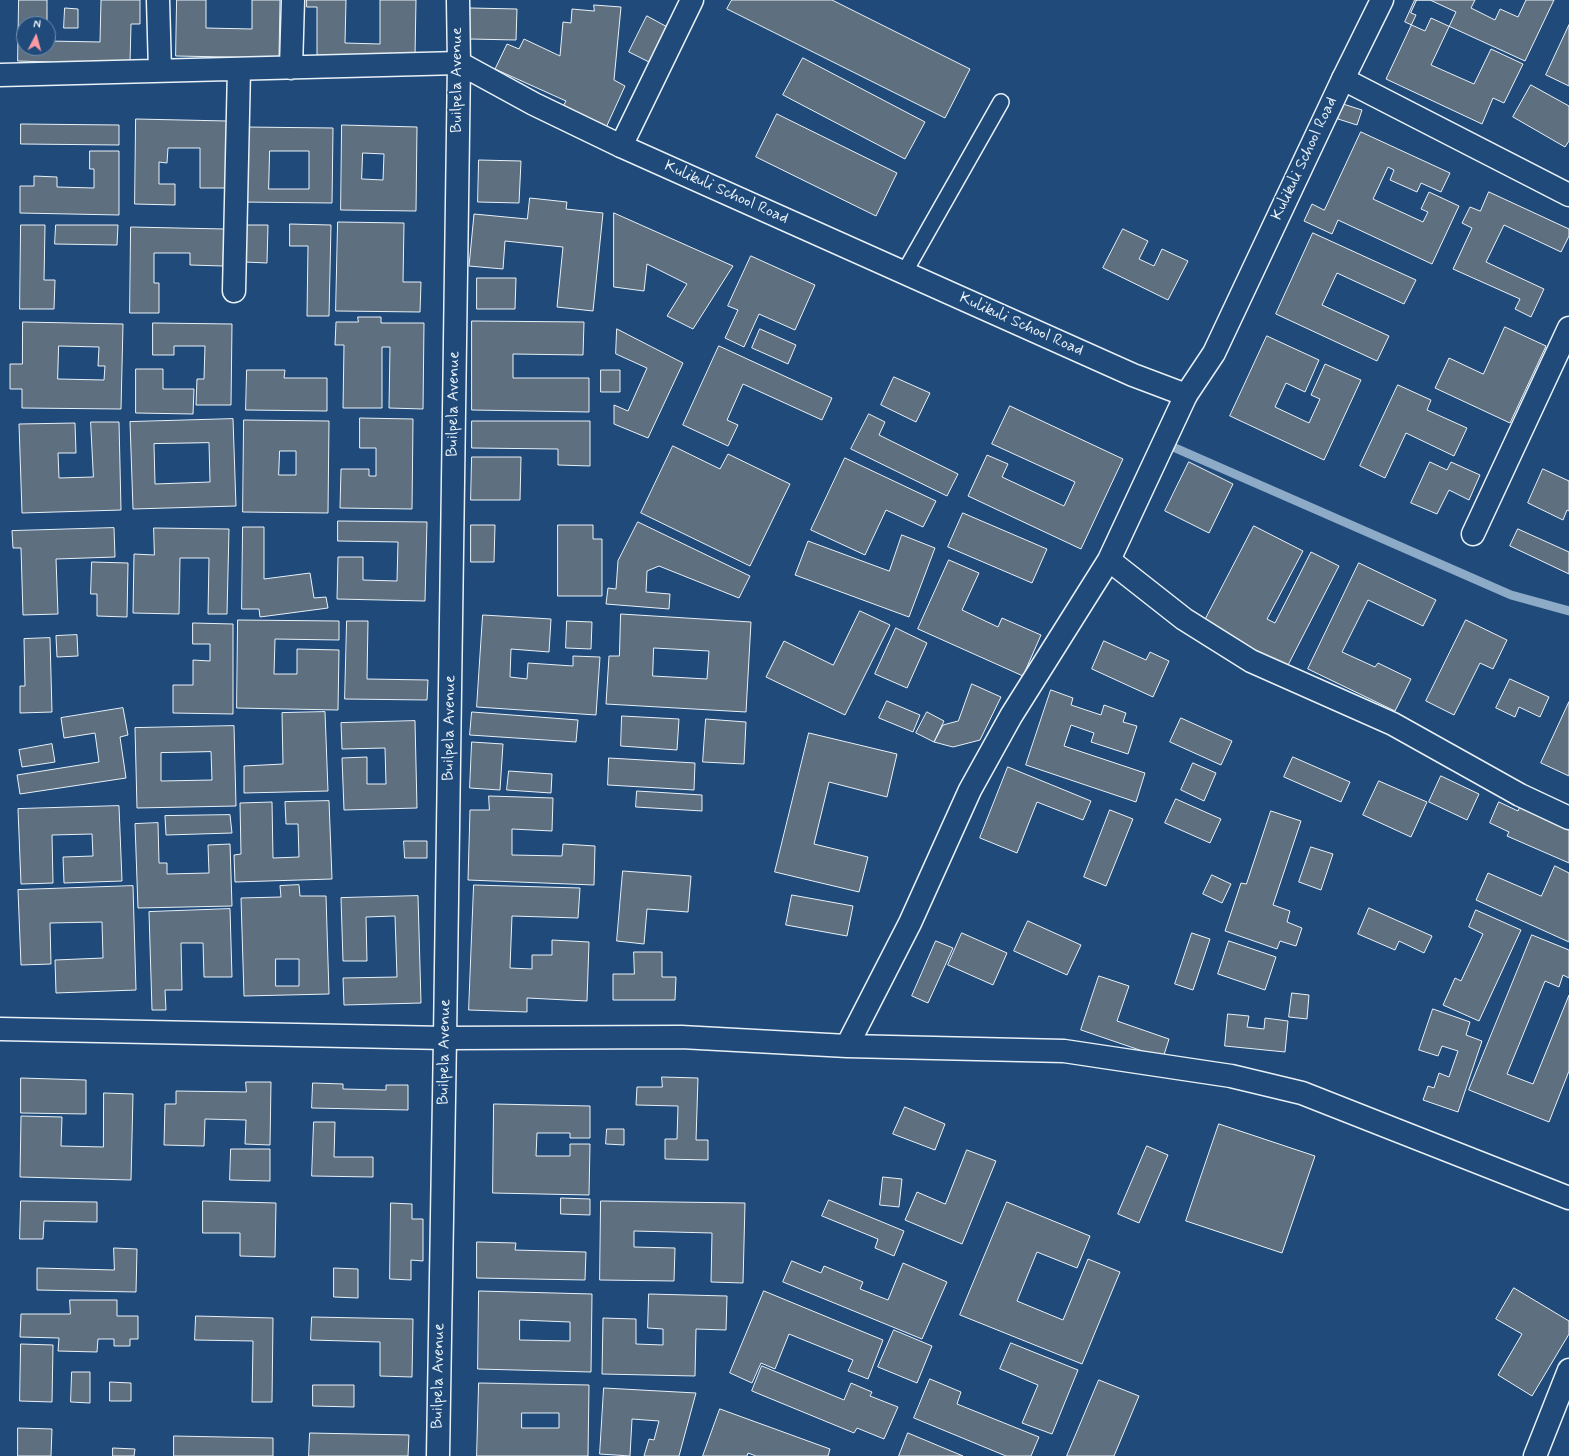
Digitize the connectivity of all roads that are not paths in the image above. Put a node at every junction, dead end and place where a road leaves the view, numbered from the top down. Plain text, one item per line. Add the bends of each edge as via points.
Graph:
1 (158, 0) edge
2 (293, 0) edge
3 (458, 0) edge
4 (692, 0) edge
5 (1382, 0) edge
6 (459, 63) junction
7 (291, 68) junction
8 (239, 69) junction
9 (160, 71) junction
10 (0, 75) edge
11 (1343, 79) junction
12 (1001, 102) dead end
13 (621, 146) junction
14 (1569, 195) edge
15 (904, 273) junction
16 (234, 291) dead end
17 (1569, 328) edge
18 (1186, 395) junction
19 (1473, 534) dead end
20 (1108, 560) junction
21 (1569, 818) edge
22 (0, 1029) edge
23 (445, 1038) junction
24 (847, 1046) junction
25 (1569, 1198) edge
26 (1569, 1370) edge
27 (438, 1456) edge
28 (1535, 1456) edge

1 - 9 street
2 - 7 street
3 - 6 street, Builpela Avenue
4 - 13 street
5 - 11 street, Kulikuli School Road
6 - 7 street
6 - 13 street, Kulikuli School Road via 534,104
6 - 23 street, Builpela Avenue
7 - 8 street
8 - 9 street
8 - 16 street
9 - 10 street
11 - 14 street
11 - 18 street, Kulikuli School Road via 1214,353
12 - 15 lane
13 - 15 street, Kulikuli School Road
15 - 18 street, Kulikuli School Road via 1132,375
17 - 19 street
18 - 20 street
20 - 21 street via 1184,619 1251,661 1393,724 1520,795
20 - 24 street via 1011,716 970,790 910,922
22 - 23 street
23 - 24 street via 681,1038
23 - 27 street, Builpela Avenue
24 - 25 street via 1064,1051 1231,1076 1302,1093
26 - 28 street

